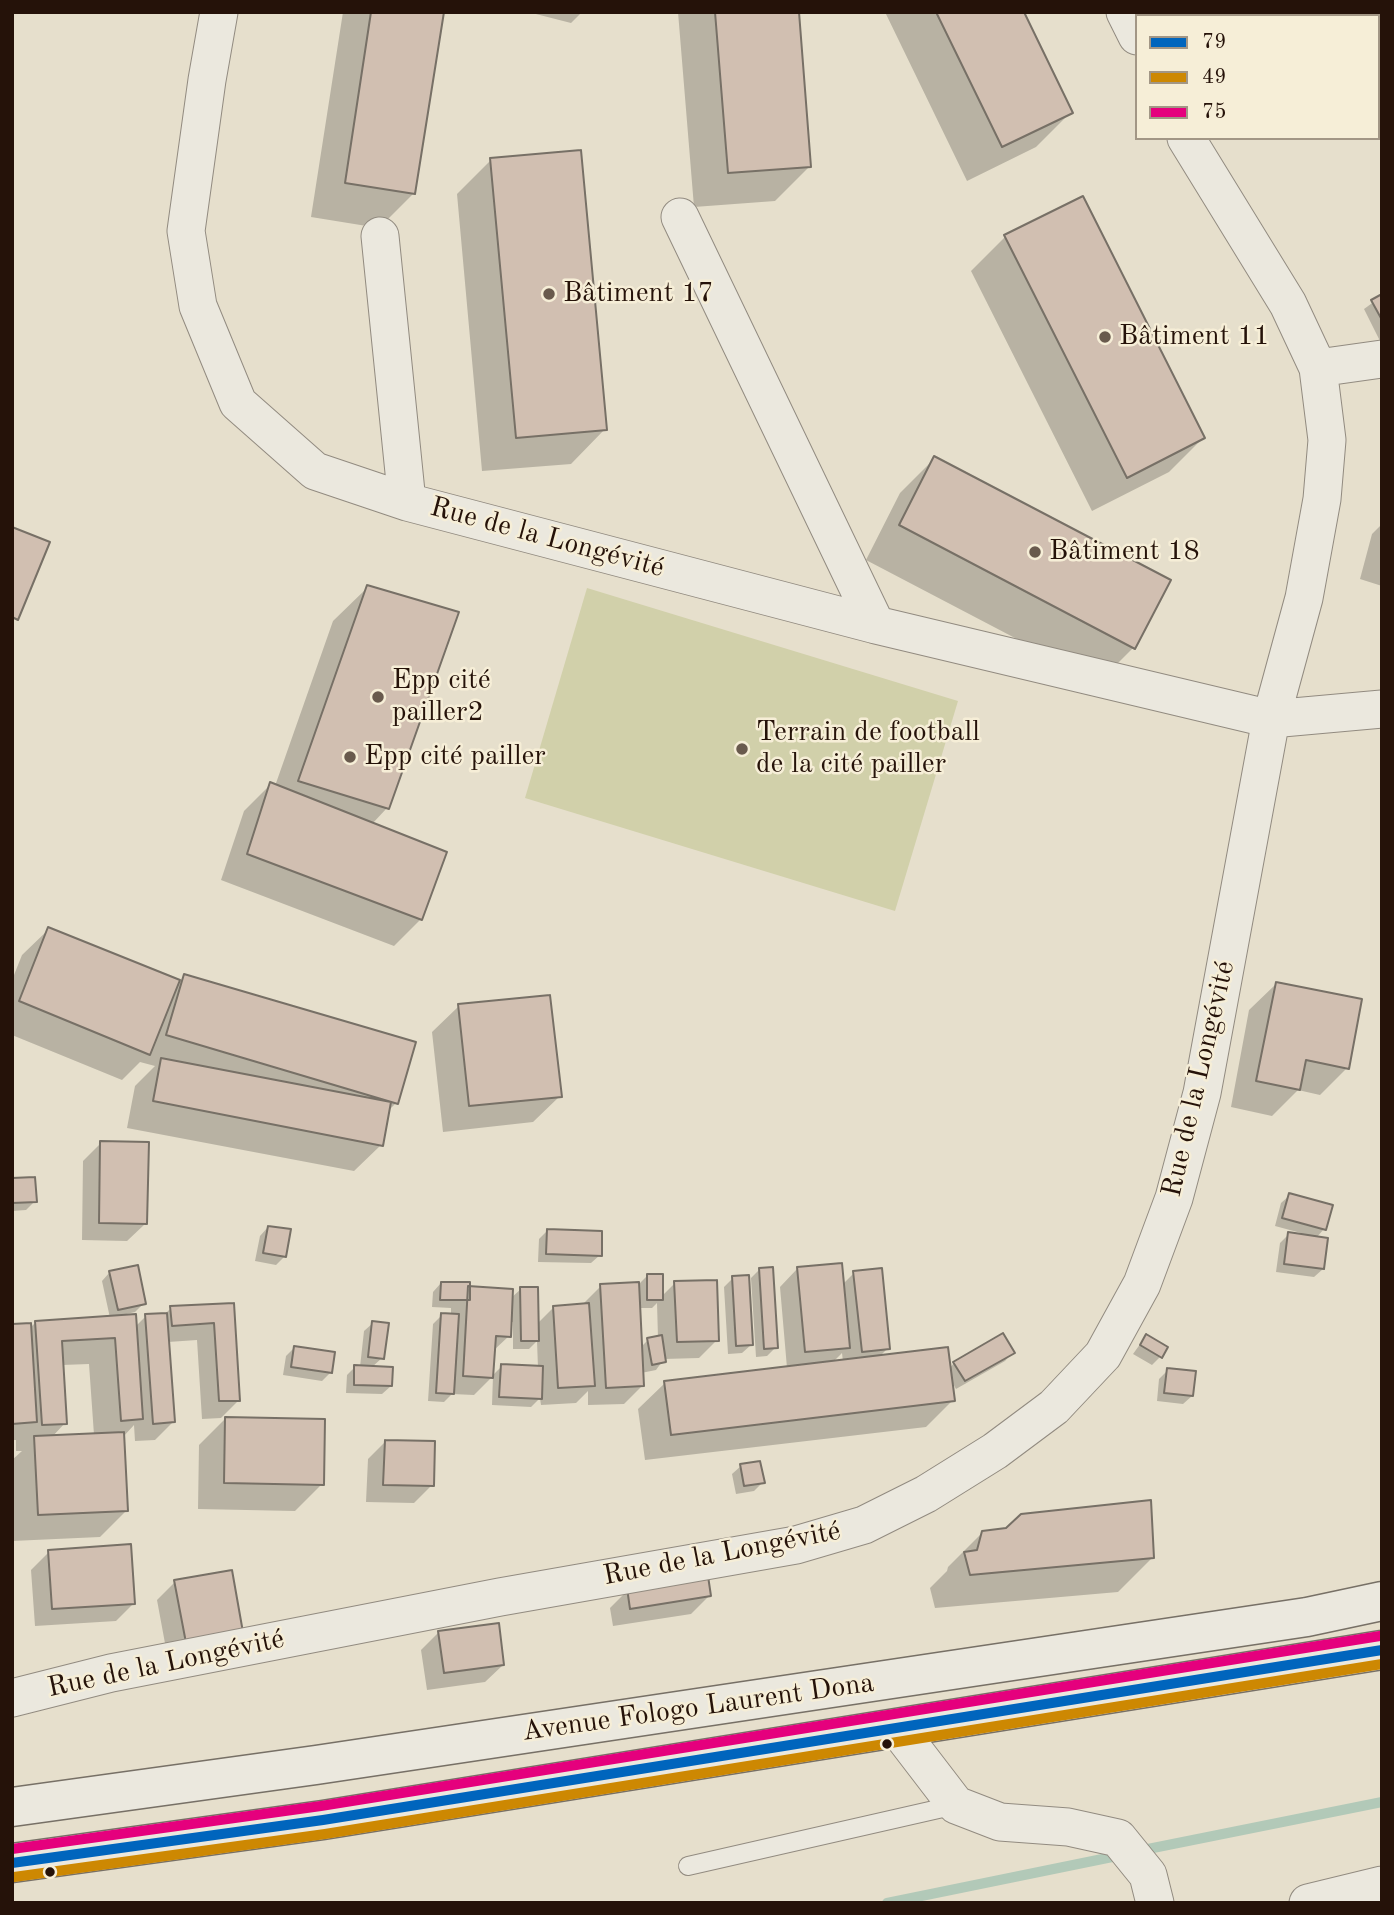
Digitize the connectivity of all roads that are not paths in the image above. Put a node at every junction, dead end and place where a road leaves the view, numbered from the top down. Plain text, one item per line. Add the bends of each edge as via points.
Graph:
1 (219, 12) edge
2 (1125, 12) edge
3 (1135, 32) edge
4 (1187, 140) edge
5 (680, 216) dead end
6 (380, 236) dead end
7 (1382, 359) edge
8 (1318, 368) junction
9 (407, 502) junction
10 (876, 625) junction
11 (1382, 709) edge
12 (1271, 719) junction
13 (1382, 1601) edge
14 (1382, 1650) edge
15 (12, 1698) edge
16 (897, 1728) junction
17 (956, 1805) junction
18 (12, 1807) edge
19 (12, 1863) edge
20 (688, 1866) dead end
21 (1382, 1885) edge
22 (1151, 1889) edge
23 (1308, 1903) edge

1 - 9 street, Rue de la Longévité via 186,231 198,306 238,403 315,471
2 - 3 street
4 - 8 street, Rue de la Longévité via 1288,304
5 - 10 street
6 - 9 street
7 - 8 street
8 - 12 street, Rue de la Longévité via 1327,440 1322,499 1304,598
9 - 10 street, Rue de la Longévité
10 - 12 street, Rue de la Longévité
11 - 12 street
12 - 15 street, Rue de la Longévité via 1202,1093 1174,1198 1142,1284 1103,1355 1054,1406 995,1451 926,1494 864,1525 796,1545 111,1673
13 - 18 main road, Avenue Fologo Laurent Dona via 1266,1623
14 - 16 main road, Avenue Fologo Laurent Dona
16 - 17 street
16 - 19 main road, Avenue Fologo Laurent Dona via 324,1820
17 - 20 lane
17 - 22 street via 1000,1822 1068,1827 1118,1838
21 - 23 street

